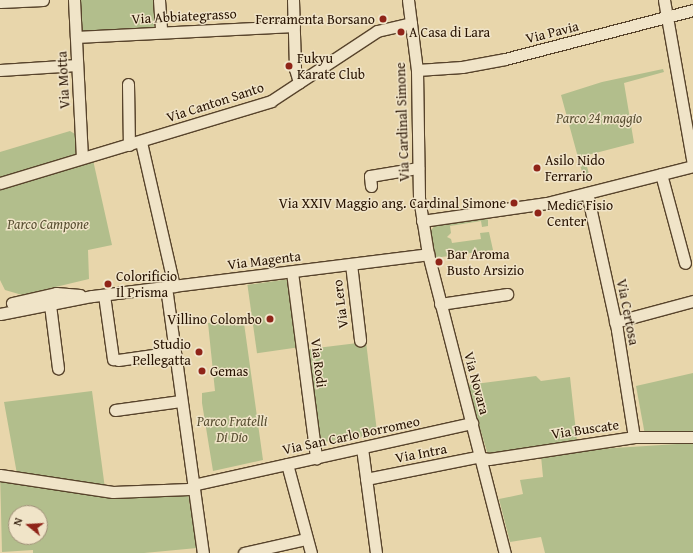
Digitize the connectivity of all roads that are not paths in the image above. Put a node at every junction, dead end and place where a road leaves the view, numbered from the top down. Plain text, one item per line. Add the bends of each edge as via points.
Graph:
1 (43, 0) edge
2 (74, 0) edge
3 (159, 0) edge
4 (293, 0) edge
5 (408, 0) edge
6 (664, 0) edge
7 (0, 2) edge
8 (693, 10) edge
9 (667, 17) junction
10 (411, 23) junction
11 (294, 26) junction
12 (161, 32) junction
13 (76, 37) junction
14 (78, 65) junction
15 (0, 70) edge
16 (417, 70) junction
17 (299, 82) junction
18 (128, 84) dead end
19 (141, 142) junction
20 (129, 145) junction
21 (82, 158) junction
22 (693, 165) edge
23 (418, 168) junction
24 (661, 174) junction
25 (0, 183) edge
26 (371, 186) dead end
27 (587, 193) junction
28 (422, 221) junction
29 (428, 254) junction
30 (350, 264) junction
31 (685, 264) dead end
32 (292, 272) junction
33 (170, 286) junction
34 (507, 294) dead end
35 (104, 295) junction
36 (49, 299) junction
37 (693, 301) edge
38 (440, 304) junction
39 (0, 311) edge
40 (615, 322) junction
41 (360, 340) dead end
42 (174, 352) junction
43 (58, 368) dead end
44 (180, 401) junction
45 (115, 410) dead end
46 (472, 423) junction
47 (634, 437) junction
48 (693, 437) edge
49 (362, 448) junction
50 (316, 458) junction
51 (482, 458) junction
52 (286, 464) junction
53 (0, 475) edge
54 (366, 479) junction
55 (193, 487) junction
56 (306, 539) junction
57 (203, 553) edge
58 (244, 553) edge
59 (311, 553) edge
60 (376, 553) edge
61 (505, 553) edge

1 - 7 street
2 - 13 street, Via Motta
3 - 12 street
4 - 11 street
5 - 10 street, Via Cardinal Simone
6 - 9 street
8 - 9 street, Via Pavia
9 - 16 street, Via Pavia via 505,59 462,67
9 - 22 street
10 - 16 street, Via Cardinal Simone
10 - 17 street, Via Canton Santo via 377,31
11 - 12 street, Via Abbiategrasso
11 - 17 street via 295,69
12 - 13 street, Via Abbiategrasso
13 - 14 street, Via Motta
14 - 15 street
14 - 21 street, Via Motta
16 - 23 street, Via Cardinal Simone
17 - 19 street, Via Canton Santo via 271,101
18 - 20 street
19 - 20 street, Via Canton Santo
19 - 33 street
20 - 21 street, Via Canton Santo
21 - 25 street, Via Canton Santo
22 - 24 street
23 - 26 street via 370,176
23 - 28 street, Via Cardinal Simone
24 - 27 street
24 - 31 street
27 - 28 street via 547,203
27 - 40 street, Via Certosa
28 - 29 street, Via Novara
29 - 30 street, Via Magenta
29 - 38 street, Via Novara
30 - 32 street, Via Magenta
30 - 41 street, Via Lero
32 - 33 street, Via Magenta
32 - 50 street, Via Rodi
33 - 35 street, Via Magenta
33 - 42 street
34 - 38 street
35 - 36 street, Via Magenta
35 - 42 street via 116,359
36 - 39 street, Via Magenta
36 - 43 street
37 - 40 street
38 - 46 street, Via Novara
40 - 47 street, Via Certosa
42 - 44 street
44 - 45 street
44 - 55 street
46 - 49 street, Via San Carlo Borromeo
46 - 51 street, Via Novara
47 - 48 street, Via Buscate
47 - 51 street, Via Buscate
49 - 50 street, Via San Carlo Borromeo
49 - 54 street
50 - 52 street, Via San Carlo Borromeo
51 - 54 street, Via Intra
51 - 61 street, Via Novara
52 - 55 street, Via San Carlo Borromeo
52 - 56 street
53 - 55 street, Via San Carlo Borromeo via 113,492 188,490
54 - 60 street
55 - 57 street
56 - 58 street
56 - 59 street

